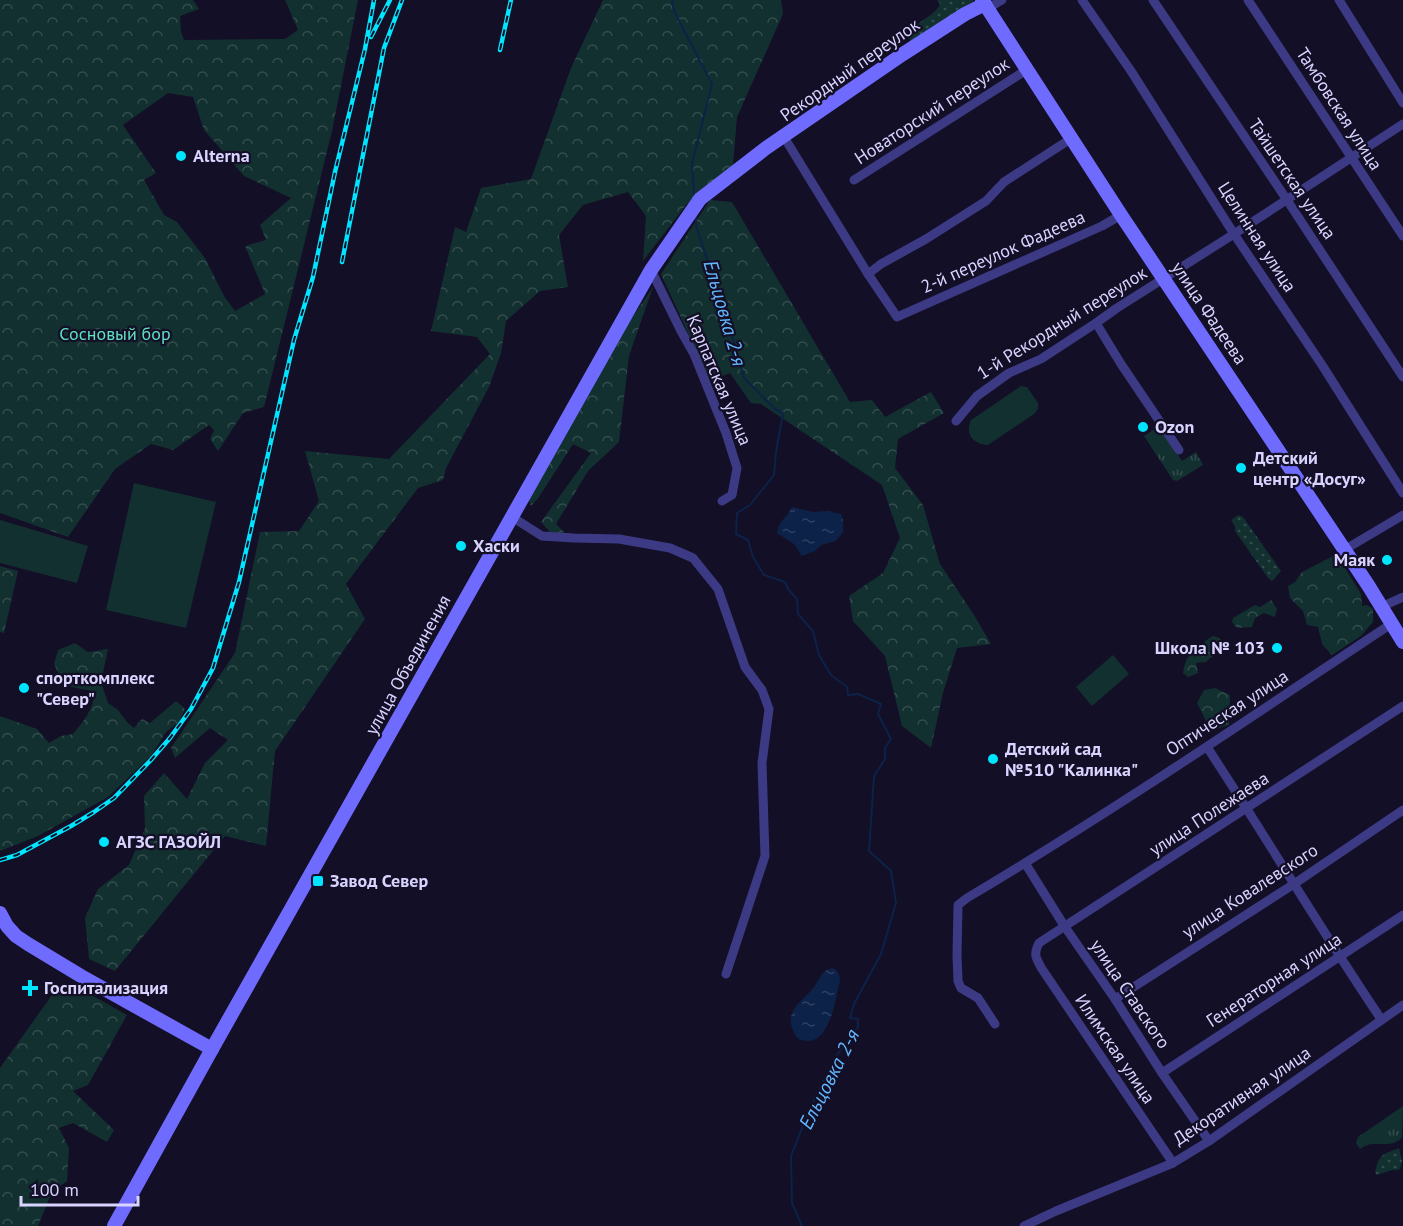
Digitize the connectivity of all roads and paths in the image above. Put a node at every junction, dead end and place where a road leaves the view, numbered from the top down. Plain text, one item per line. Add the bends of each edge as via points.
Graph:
1 (1002, 0) edge
2 (1082, 0) edge
3 (1153, 0) edge
4 (1248, 0) edge
5 (1339, 0) edge
6 (984, 2) edge
7 (1028, 69) junction
8 (1403, 103) edge
9 (1403, 124) edge
10 (784, 137) junction
11 (1072, 138) junction
12 (766, 148) joint
13 (1351, 157) junction
14 (854, 180) dead end
15 (1287, 200) junction
16 (1121, 215) junction
17 (1234, 234) junction
18 (1403, 236) edge
19 (651, 270) junction
20 (868, 274) junction
21 (1164, 278) junction
22 (1096, 323) junction
23 (1403, 377) edge
24 (956, 421) dead end
25 (1179, 450) dead end
26 (1403, 493) edge
27 (722, 501) dead end
28 (1403, 515) edge
29 (512, 517) junction
30 (1344, 550) junction
31 (1403, 597) edge
32 (1381, 607) junction
33 (1392, 624) junction
34 (1403, 642) edge
35 (1403, 706) edge
36 (1207, 747) junction
37 (1247, 808) junction
38 (1403, 810) edge
39 (1025, 864) junction
40 (1294, 884) junction
41 (0, 913) edge
42 (1403, 915) edge
43 (1065, 927) junction
44 (1035, 951) joint
45 (1339, 957) junction
46 (726, 974) dead end
47 (1115, 999) junction
48 (1403, 1005) edge
49 (1381, 1019) junction
50 (995, 1024) dead end
51 (212, 1049) junction
52 (1162, 1072) junction
53 (1209, 1141) junction
54 (1173, 1163) junction
55 (114, 1226) edge
56 (1024, 1226) edge

1 - 6 street via 992,6
2 - 17 street, Целинная улица
3 - 15 street, Тайшетская улица
4 - 13 street, Тамбовская улица
5 - 8 street
6 - 7 main road, улица Фадеева
6 - 10 main road, Рекордный переулок
7 - 11 main road, улица Фадеева
7 - 14 street, Новаторский переулок
9 - 13 street, 1-й Рекордный переулок
10 - 12 main road, Рекордный переулок
10 - 20 street
11 - 16 main road, улица Фадеева
11 - 20 street via 1004,182 986,201
12 - 19 main road, улица Объединения via 700,199
13 - 15 street, 1-й Рекордный переулок
13 - 18 street, Тамбовская улица
15 - 17 street, 1-й Рекордный переулок
15 - 23 street, Тайшетская улица
16 - 20 street, 2-й переулок Фадеева via 897,317
16 - 21 main road, улица Фадеева
17 - 21 street, 1-й Рекордный переулок
17 - 26 street, Целинная улица
19 - 27 street, Карпатская улица via 694,354 737,468 732,495
19 - 29 main road, улица Объединения
21 - 22 street, 1-й Рекордный переулок
21 - 30 main road, улица Фадеева
22 - 24 street, 1-й Рекордный переулок via 1041,359 1009,373 977,396
22 - 25 street
28 - 30 street
29 - 46 street via 542,536 619,538 669,548 693,558 718,589 745,667 762,690 769,709 762,763 765,856
29 - 51 main road, улица Объединения
30 - 32 main road, улица Фадеева
31 - 32 street
32 - 33 main road, улица Фадеева
33 - 34 main road, улица Фадеева
33 - 36 street, Оптическая улица
35 - 37 street, улица Полежаева
36 - 37 street
36 - 39 street, Оптическая улица
37 - 40 street
37 - 43 street, улица Полежаева
38 - 40 street, улица Ковалевского
39 - 43 street, улица Ставского
39 - 50 street, Оптическая улица via 958,905 958,981 961,988 978,998
40 - 45 street
40 - 47 street, улица Ковалевского
41 - 51 main road via 16,936 28,944
42 - 45 street, Генераторная улица
43 - 44 street, улица Полежаева via 1039,943
43 - 47 street, улица Ставского
44 - 54 street, Илимская улица via 1042,969
45 - 49 street
45 - 52 street, Генераторная улица
47 - 52 street, улица Ставского
48 - 49 street, Декоративная улица
49 - 53 street, Декоративная улица
51 - 55 main road, улица Объединения
52 - 53 street, улица Ставского
53 - 54 street, Декоративная улица
54 - 56 street, Декоративная улица

